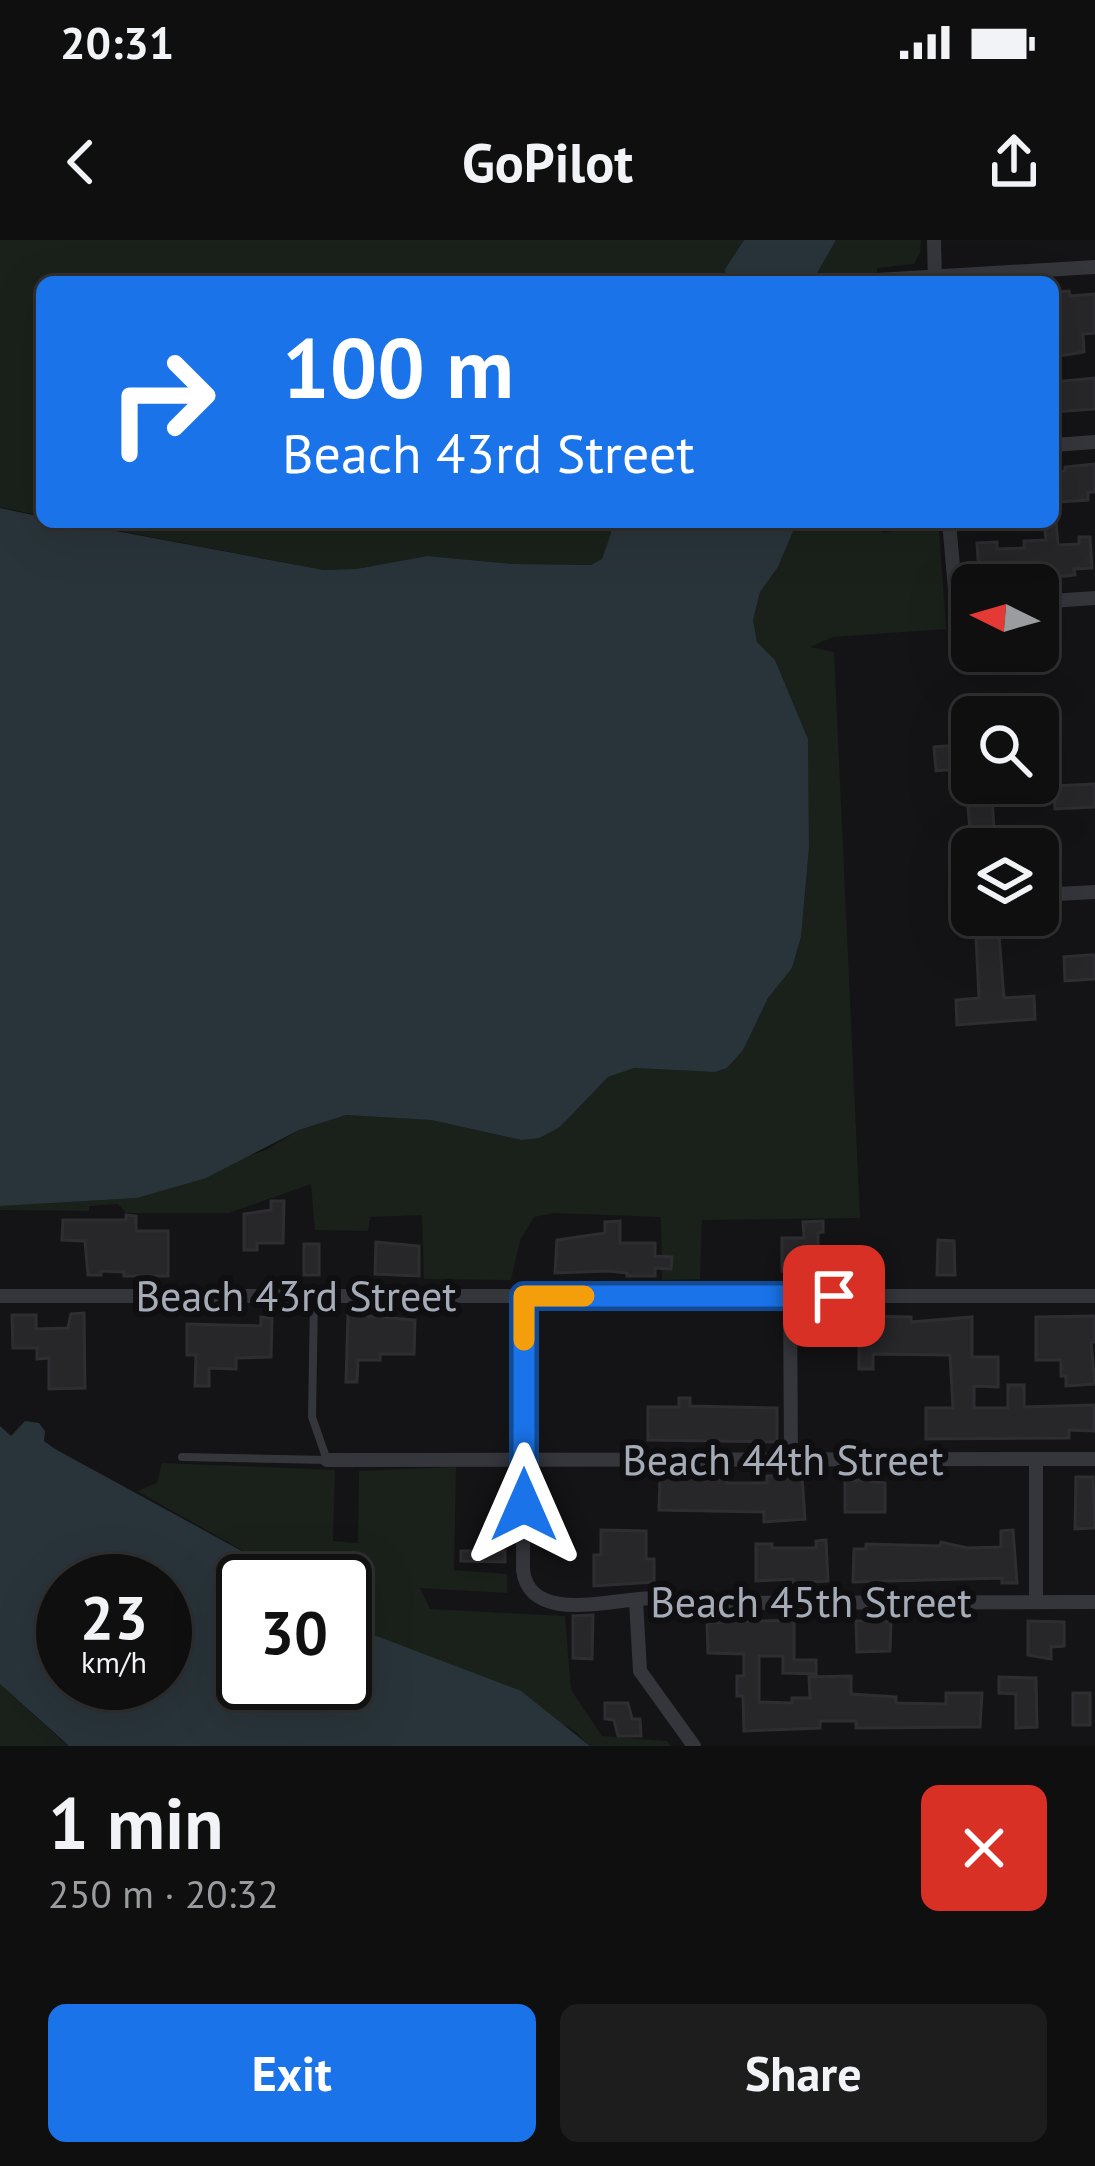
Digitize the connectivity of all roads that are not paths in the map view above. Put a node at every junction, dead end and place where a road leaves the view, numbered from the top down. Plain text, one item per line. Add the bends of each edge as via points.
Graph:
1 (934, 240) edge
2 (1095, 267) edge
3 (934, 276) edge
4 (974, 276) edge
5 (1095, 442) edge
6 (1059, 445) edge
7 (950, 528) edge
8 (953, 564) edge
9 (1095, 598) edge
10 (1059, 601) edge
11 (1095, 892) edge
12 (1059, 895) edge
13 (0, 1296) edge
14 (314, 1296) junction
15 (524, 1296) junction
16 (790, 1296) junction
17 (1095, 1296) edge
18 (182, 1457) dead end
19 (326, 1460) junction
20 (523, 1460) junction
21 (791, 1460) junction
22 (1036, 1460) junction
23 (1095, 1460) edge
24 (636, 1601) junction
25 (1036, 1602) junction
26 (1095, 1602) edge
27 (694, 1746) edge

1 - 3 street
2 - 4 street
5 - 6 street
7 - 8 street
9 - 10 street
11 - 12 street
13 - 14 street, Beach 43rd Street
14 - 15 street, Beach 43rd Street
14 - 19 lane via 312,1417
15 - 16 street, Beach 43rd Street
15 - 20 street
16 - 17 street, Beach 43rd Street
16 - 21 street
18 - 19 lane, Beach 44th Street
19 - 20 street, Beach 44th Street
20 - 21 street, Beach 44th Street
20 - 24 street, Beach 45th Street via 530,1592 562,1603
21 - 22 street, Beach 44th Street
22 - 23 street, Beach 44th Street
22 - 25 street
24 - 25 street, Beach 45th Street
24 - 27 street via 640,1671
25 - 26 street, Beach 45th Street

